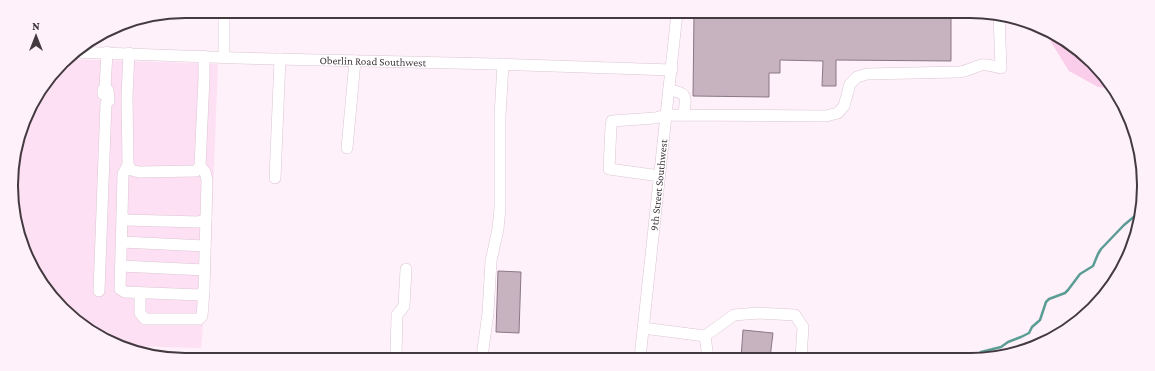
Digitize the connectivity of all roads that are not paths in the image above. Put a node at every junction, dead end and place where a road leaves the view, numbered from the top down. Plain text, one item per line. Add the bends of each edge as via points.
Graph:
1 (224, 18) edge
2 (677, 18) edge
3 (999, 20) edge
4 (85, 52) edge
5 (107, 52) junction
6 (130, 53) junction
7 (204, 56) junction
8 (224, 57) junction
9 (280, 59) junction
10 (355, 61) junction
11 (503, 64) junction
12 (672, 70) junction
13 (669, 90) junction
14 (667, 115) junction
15 (684, 115) junction
16 (347, 148) dead end
17 (128, 165) junction
18 (200, 166) junction
19 (660, 176) junction
20 (275, 178) dead end
21 (122, 216) junction
22 (206, 217) junction
23 (122, 242) junction
24 (205, 246) junction
25 (121, 266) junction
26 (406, 269) dead end
27 (205, 270) junction
28 (204, 290) junction
29 (99, 291) dead end
30 (140, 293) junction
31 (643, 328) junction
32 (705, 336) junction
33 (396, 353) edge
34 (483, 353) edge
35 (640, 353) edge
36 (707, 353) edge
37 (800, 353) edge

1 - 8 street
2 - 12 street, 9th Street Southwest
3 - 15 street via 1001,68 988,65 960,72 867,74 857,77 850,84 844,106 838,113 826,116
4 - 5 street, Oberlin Road Southwest
5 - 6 street, Oberlin Road Southwest
5 - 29 street via 103,90 103,102 106,103
6 - 7 street, Oberlin Road Southwest
6 - 17 street via 127,97
7 - 8 street, Oberlin Road Southwest
7 - 18 street
8 - 9 street, Oberlin Road Southwest
9 - 10 street, Oberlin Road Southwest
9 - 20 street
10 - 11 street, Oberlin Road Southwest
10 - 16 street
11 - 12 street, Oberlin Road Southwest
11 - 34 street via 500,208 491,262
12 - 13 street, 9th Street Southwest
13 - 14 street, 9th Street Southwest
13 - 15 street via 684,95
14 - 15 street
14 - 19 street, 9th Street Southwest
14 - 19 street via 612,121 611,126 609,169
17 - 18 street via 131,170 139,172 196,171
17 - 21 street via 123,174
18 - 22 street via 207,180
19 - 31 street, 9th Street Southwest
21 - 22 street via 126,220 198,222
21 - 23 street
22 - 24 street
23 - 24 street
23 - 25 street
24 - 27 street
25 - 27 street
25 - 30 street via 120,289
26 - 33 street via 404,306 397,315
27 - 28 street
28 - 30 street via 200,295
28 - 30 street via 202,316 199,319 145,318 140,313
31 - 32 street
31 - 35 street, 9th Street Southwest
32 - 36 street
32 - 37 street via 734,315 795,315 803,327

